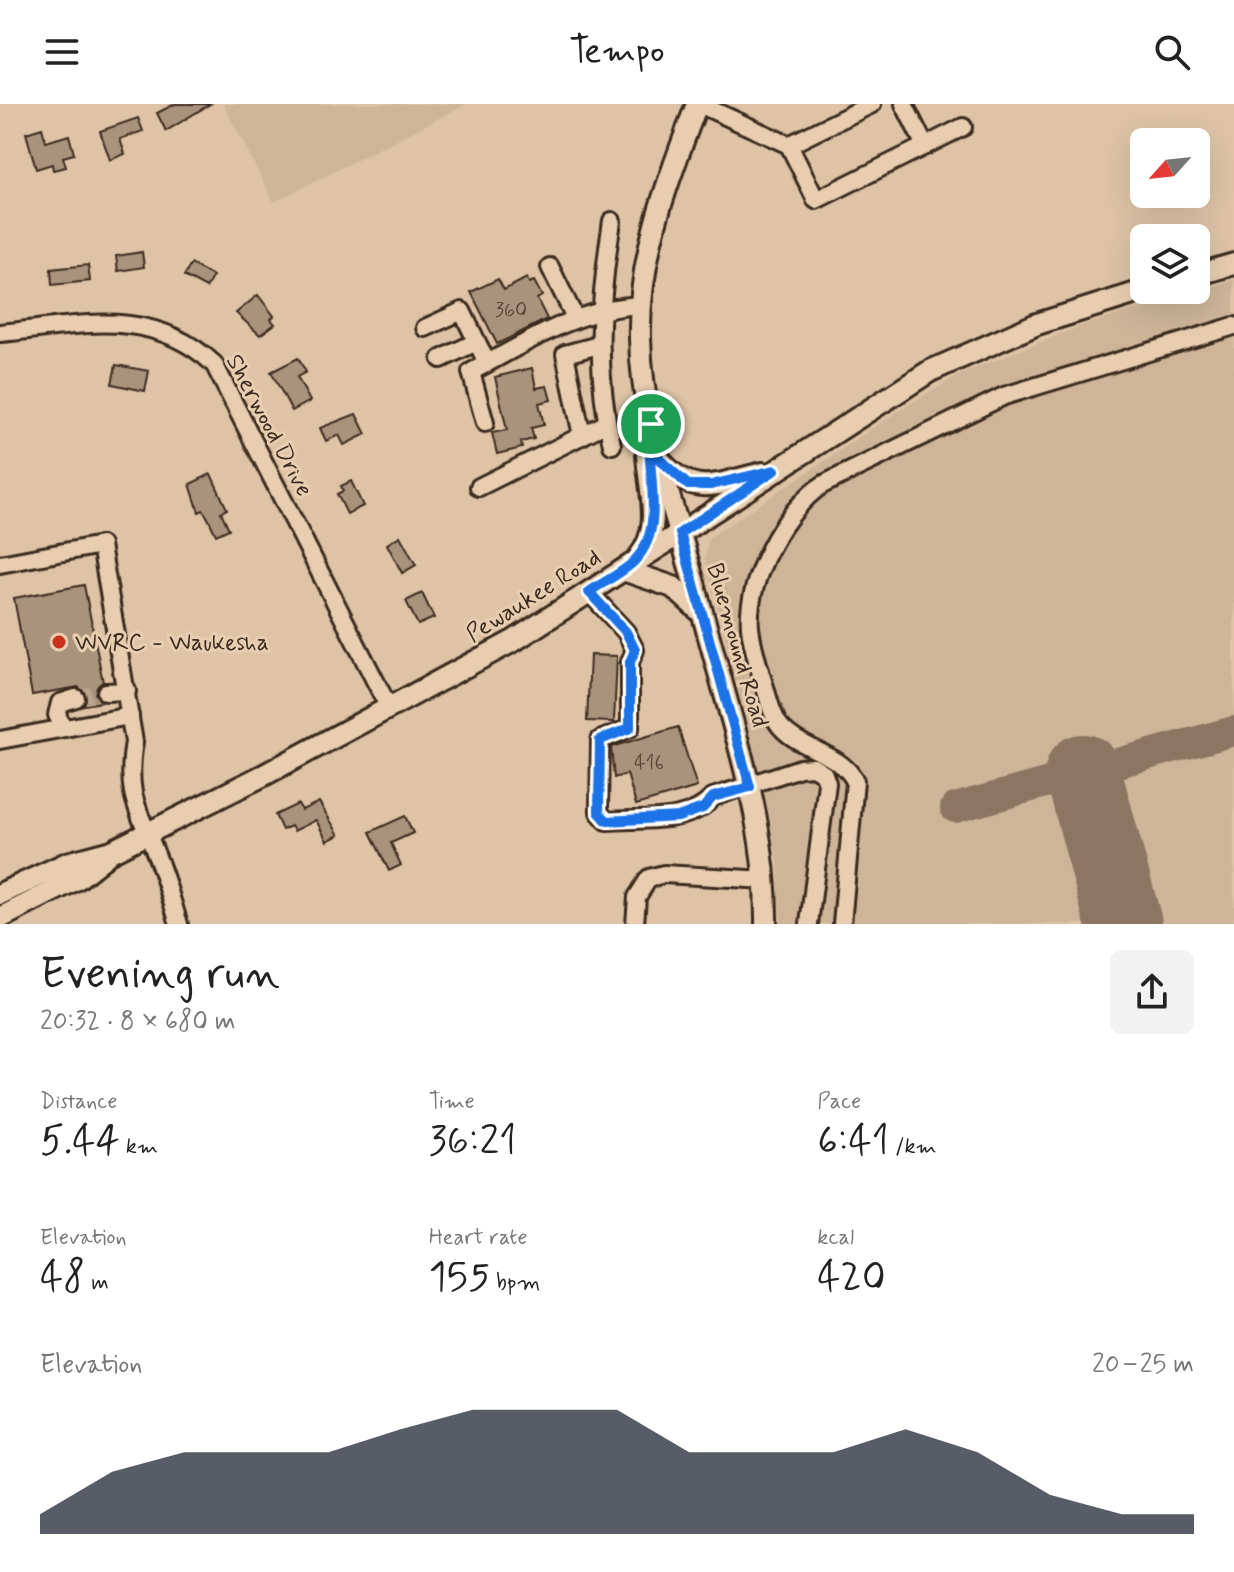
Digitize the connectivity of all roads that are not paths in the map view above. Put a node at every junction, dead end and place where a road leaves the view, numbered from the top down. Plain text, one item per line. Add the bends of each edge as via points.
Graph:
1 (698, 104) edge
2 (872, 104) edge
3 (904, 104) edge
4 (963, 127) dead end
5 (789, 145) junction
6 (925, 146) junction
7 (612, 221) dead end
8 (1234, 264) edge
9 (550, 267) dead end
10 (1210, 271) edge
11 (1130, 295) edge
12 (641, 305) junction
13 (600, 309) junction
14 (575, 318) junction
15 (1234, 326) edge
16 (425, 328) dead end
17 (0, 333) edge
18 (476, 342) junction
19 (599, 345) junction
20 (441, 359) dead end
21 (487, 363) junction
22 (485, 423) dead end
23 (607, 423) junction
24 (651, 424) junction
25 (582, 436) junction
26 (612, 445) dead end
27 (659, 459) junction
28 (775, 470) junction
29 (479, 487) dead end
30 (680, 533) junction
31 (0, 564) edge
32 (626, 568) junction
33 (589, 592) junction
34 (704, 615) junction
35 (127, 691) junction
36 (106, 692) tunnel mouth
37 (76, 698) dead end
38 (389, 708) junction
39 (130, 716) junction
40 (64, 728) junction
41 (0, 740) edge
42 (750, 787) junction
43 (147, 834) junction
44 (112, 851) junction
45 (766, 880) junction
46 (0, 894) edge
47 (0, 918) edge
48 (179, 924) edge
49 (635, 924) edge
50 (766, 924) edge
51 (809, 924) edge
52 (842, 924) edge

1 - 5 street
1 - 12 main road, Bluemound Road via 660,205
2 - 5 street
3 - 6 street
4 - 6 street
5 - 6 street via 816,200
7 - 13 street
8 - 10 main road
9 - 14 street
11 - 28 main road, Pewaukee Road via 1037,324 930,371
12 - 13 street
12 - 24 main road, Bluemound Road via 641,363
13 - 14 street
13 - 19 street
14 - 21 street
15 - 52 street via 1004,396 824,484 789,516 757,584 750,626 780,726 839,764 855,781
16 - 18 street via 462,311
17 - 38 street, Sherwood Drive via 138,324 186,340 214,364
18 - 20 street
18 - 21 street
19 - 23 street
19 - 25 street via 565,354
21 - 22 street via 471,372
23 - 25 street
23 - 26 street
24 - 27 main road, Bluemound Road
24 - 32 main road via 647,450 654,524 648,544
25 - 29 street
27 - 28 main road via 692,486
27 - 30 main road, Bluemound Road
28 - 30 main road, Pewaukee Road
30 - 32 main road, Pewaukee Road
30 - 34 main road, Bluemound Road
31 - 35 street via 101,545
32 - 33 main road, Pewaukee Road
32 - 34 main road via 673,587
33 - 38 main road, Pewaukee Road via 515,640
33 - 42 street via 626,632 635,650 630,662 630,728 600,740 599,812 607,821 678,817 703,808 713,797
34 - 42 main road, Bluemound Road
35 - 36 street
35 - 39 street
37 - 40 street via 60,703 57,715
38 - 43 main road, Pewaukee Road
39 - 40 street
39 - 43 street via 133,802
40 - 41 street
42 - 45 main road, Bluemound Road
42 - 51 street via 800,768 813,767 824,774
43 - 44 main road, Pewaukee Road
43 - 48 street
44 - 46 main road, Pewaukee Road via 67,863
44 - 47 main road, Pewaukee Road via 77,879
45 - 49 street via 664,874 649,878 637,897
45 - 50 main road, Bluemound Road

